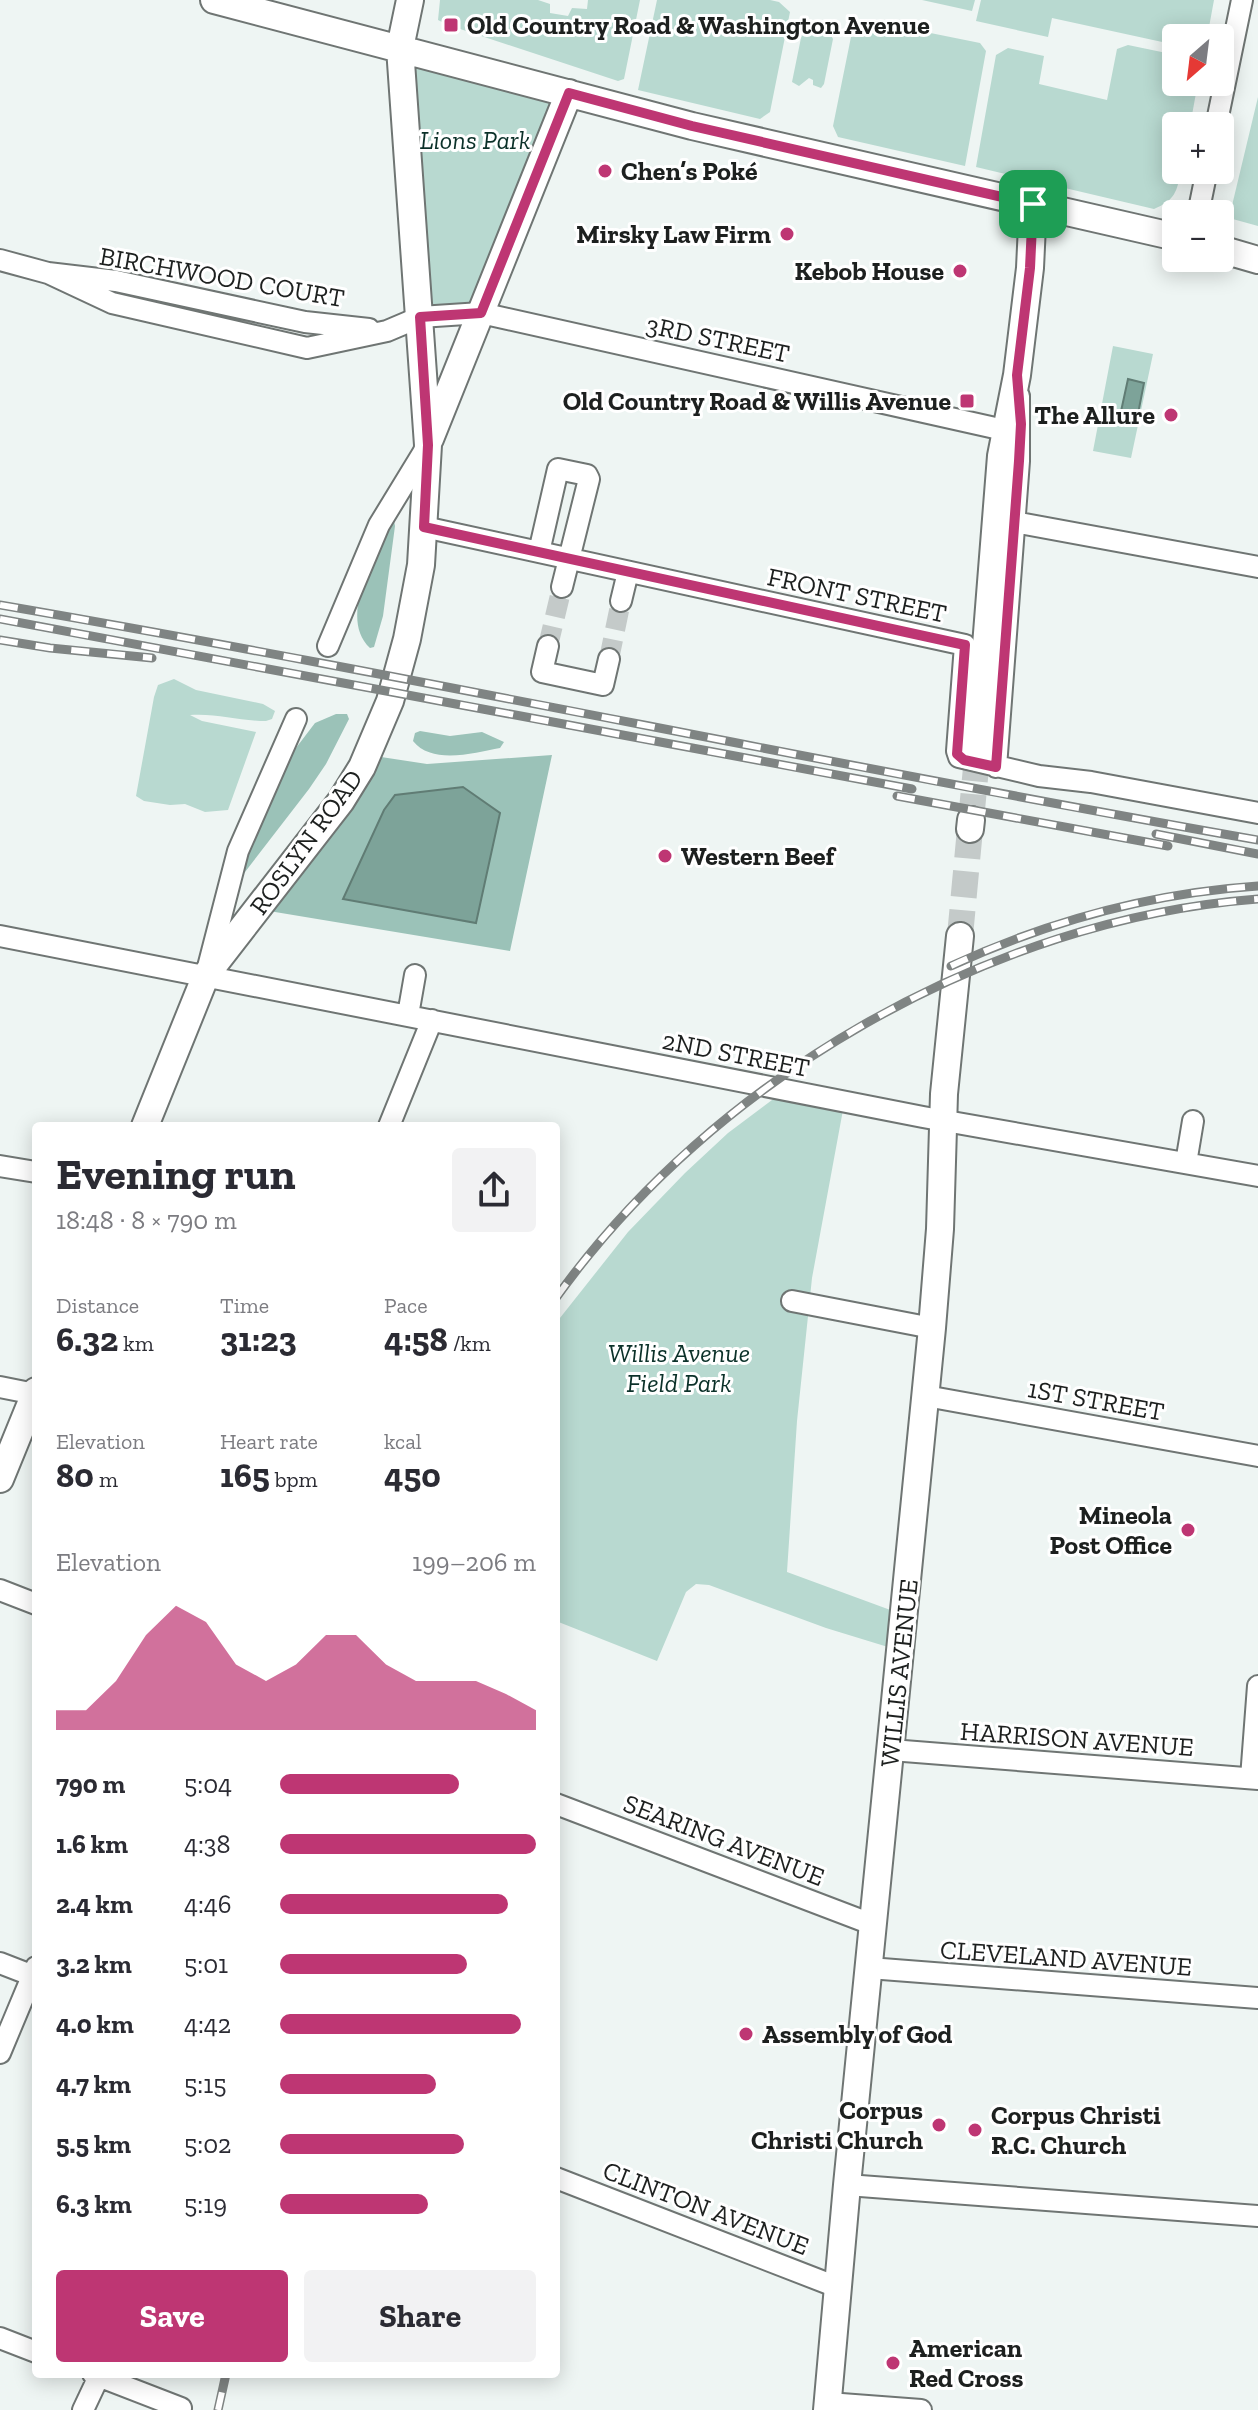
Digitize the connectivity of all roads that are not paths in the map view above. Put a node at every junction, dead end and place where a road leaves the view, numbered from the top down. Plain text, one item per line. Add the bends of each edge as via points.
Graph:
1 (214, 0) edge
2 (410, 0) edge
3 (1242, 0) edge
4 (400, 48) junction
5 (569, 93) junction
6 (1219, 112) edge
7 (1033, 204) junction
8 (1162, 234) edge
9 (1234, 253) edge
10 (0, 260) edge
11 (1258, 260) edge
12 (481, 313) junction
13 (420, 317) junction
14 (1017, 375) junction
15 (1004, 430) junction
16 (428, 445) junction
17 (1014, 522) junction
18 (424, 527) junction
19 (539, 552) junction
20 (569, 559) junction
21 (1258, 567) edge
22 (628, 572) junction
23 (562, 587) tunnel mouth
24 (621, 601) tunnel mouth
25 (328, 646) dead end
26 (548, 646) tunnel mouth
27 (609, 659) tunnel mouth
28 (296, 719) dead end
29 (978, 747) tunnel mouth
30 (996, 767) junction
31 (1258, 813) edge
32 (0, 936) edge
33 (960, 936) tunnel mouth
34 (206, 975) junction
35 (415, 975) dead end
36 (408, 1015) junction
37 (432, 1020) junction
38 (943, 1121) junction
39 (1193, 1121) dead end
40 (147, 1122) edge
41 (391, 1122) edge
42 (1186, 1163) junction
43 (0, 1166) edge
44 (32, 1171) edge
45 (1258, 1176) edge
46 (792, 1301) dead end
47 (932, 1328) junction
48 (0, 1387) edge
49 (32, 1391) edge
50 (926, 1396) junction
51 (32, 1402) edge
52 (1258, 1456) edge
53 (0, 1479) edge
54 (0, 1590) edge
55 (32, 1602) edge
56 (1258, 1686) edge
57 (891, 1750) junction
58 (1254, 1779) edge
59 (560, 1806) edge
60 (874, 1925) junction
61 (0, 1963) edge
62 (869, 1968) junction
63 (32, 1972) edge
64 (32, 1980) edge
65 (1258, 1998) edge
66 (0, 2053) edge
67 (560, 2180) edge
68 (847, 2185) junction
69 (1258, 2216) edge
70 (837, 2287) junction
71 (0, 2338) edge
72 (32, 2350) edge
73 (96, 2378) edge
74 (105, 2378) edge
75 (828, 2406) edge
76 (181, 2408) edge
77 (83, 2410) edge
78 (921, 2410) edge

1 - 4 main road
2 - 4 main road, ROSLYN ROAD
3 - 6 street
4 - 5 main road
4 - 13 main road, ROSLYN ROAD
5 - 7 main road
5 - 12 main road, ROSLYN ROAD
7 - 8 main road
7 - 14 main road
9 - 11 main road
10 - 13 street, BIRCHWOOD COURT via 305,322 387,331
12 - 13 street, 3RD STREET
12 - 15 street, 3RD STREET
12 - 16 main road, ROSLYN ROAD
13 - 16 main road, ROSLYN ROAD
14 - 15 main road
14 - 17 street via 1020,433
15 - 29 main road
16 - 18 main road, ROSLYN ROAD
16 - 25 street via 379,525
17 - 21 street
17 - 30 street
18 - 19 street, FRONT STREET
18 - 34 main road, ROSLYN ROAD via 416,599 399,672 362,767
19 - 20 street, FRONT STREET
19 - 20 street via 557,471 587,475
20 - 22 street, FRONT STREET
20 - 23 street
22 - 24 street
22 - 30 street, FRONT STREET via 965,645 957,754
26 - 27 street via 542,672 557,676 603,685
28 - 34 street via 238,851
30 - 31 street, FRONT STREET
32 - 34 street, 2ND STREET
33 - 38 main road, WILLIS AVENUE
34 - 36 street, 2ND STREET
34 - 40 main road, ROSLYN ROAD
35 - 36 street
36 - 37 street, 2ND STREET
37 - 38 street, 2ND STREET
37 - 41 street
38 - 42 street, 2ND STREET
38 - 47 main road, WILLIS AVENUE
39 - 42 street
42 - 45 street, 2ND STREET
43 - 44 street
46 - 47 street
47 - 50 main road, WILLIS AVENUE
48 - 49 street
50 - 52 street, 1ST STREET
50 - 57 main road, WILLIS AVENUE
51 - 53 main road
54 - 55 street
56 - 58 street
57 - 58 street, HARRISON AVENUE
57 - 60 main road, WILLIS AVENUE
59 - 60 street, SEARING AVENUE
60 - 62 main road, WILLIS AVENUE
61 - 63 street
62 - 65 street, CLEVELAND AVENUE
62 - 68 main road, WILLIS AVENUE
64 - 66 street
67 - 70 street, CLINTON AVENUE
68 - 69 street
68 - 70 main road, WILLIS AVENUE
70 - 75 main road, WILLIS AVENUE
71 - 72 street
73 - 77 street
74 - 76 street
75 - 78 street

